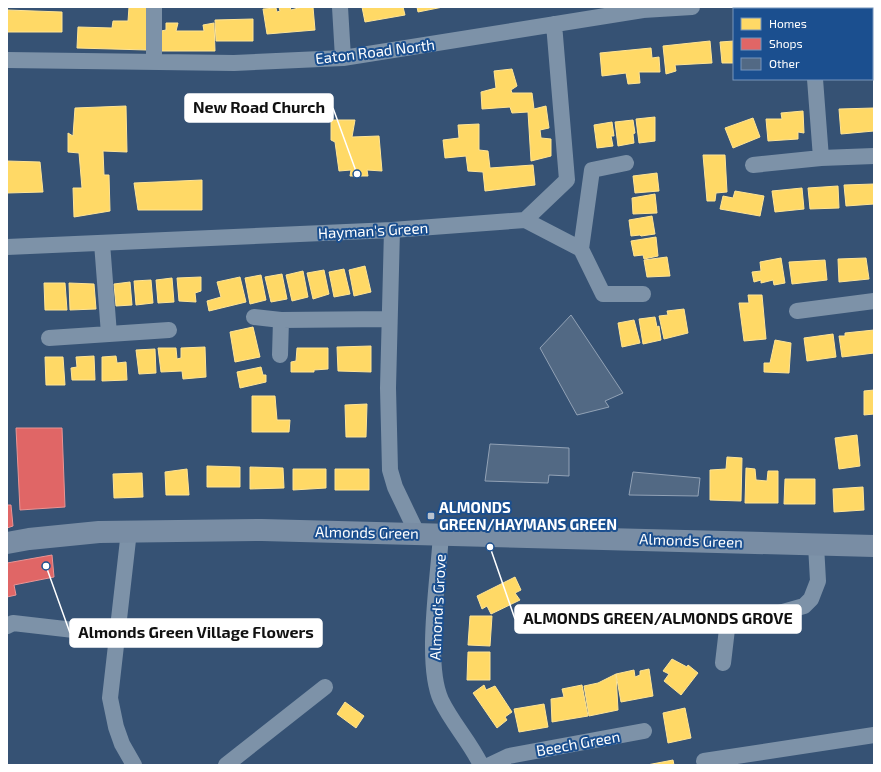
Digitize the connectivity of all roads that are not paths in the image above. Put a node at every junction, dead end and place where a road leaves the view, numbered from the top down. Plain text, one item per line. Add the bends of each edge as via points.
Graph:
1 (154, 7) edge
2 (340, 7) edge
3 (692, 7) edge
4 (643, 8) edge
5 (554, 24) junction
6 (343, 58) junction
7 (7, 60) edge
8 (154, 61) junction
9 (815, 80) edge
10 (874, 156) edge
11 (821, 158) junction
12 (626, 163) dead end
13 (753, 165) dead end
14 (525, 220) junction
15 (392, 230) junction
16 (102, 242) junction
17 (7, 247) edge
18 (580, 249) junction
19 (643, 294) dead end
20 (874, 301) edge
21 (797, 311) dead end
22 (254, 317) dead end
23 (389, 319) junction
24 (281, 320) junction
25 (169, 330) dead end
26 (109, 334) junction
27 (49, 338) dead end
28 (280, 355) dead end
29 (129, 532) junction
30 (417, 533) junction
31 (441, 533) junction
32 (7, 543) edge
33 (816, 544) junction
34 (874, 546) edge
35 (7, 626) edge
36 (117, 635) junction
37 (723, 663) dead end
38 (325, 688) dead end
39 (644, 731) dead end
40 (874, 735) edge
41 (744, 760) edge
42 (704, 761) dead end
43 (134, 765) edge
44 (226, 765) edge
45 (481, 765) edge
46 (490, 765) edge

1 - 8 street
2 - 6 street
3 - 4 street, Eaton Road North
4 - 5 street, Eaton Road North
5 - 6 street, Eaton Road North
5 - 14 street via 567,180
6 - 8 street, Eaton Road North via 234,63
7 - 8 street, Eaton Road North
9 - 11 street
10 - 11 street
11 - 13 street
12 - 18 street via 592,170
14 - 15 street, Hayman's Green
14 - 18 street
15 - 16 street, Hayman's Green
15 - 23 street
16 - 17 street, Hayman's Green
16 - 26 street
18 - 19 street via 603,294
20 - 21 street
22 - 24 street
23 - 24 street
23 - 30 street via 390,470 395,487
24 - 28 street
25 - 26 street
26 - 27 street
29 - 30 street, Almonds Green via 262,530
29 - 32 street, Almonds Green via 29,539
29 - 36 street
30 - 31 street, Almonds Green
31 - 33 street, Almonds Green
31 - 45 street, Almond's Grove via 434,671 441,700
33 - 34 street, Almonds Green
33 - 37 street via 818,581 811,598 804,606 792,610 732,624 727,629
35 - 36 street via 13,624
36 - 43 street via 110,698 122,744
38 - 44 street
39 - 46 street, Beech Green via 509,756
40 - 41 street
41 - 42 street

